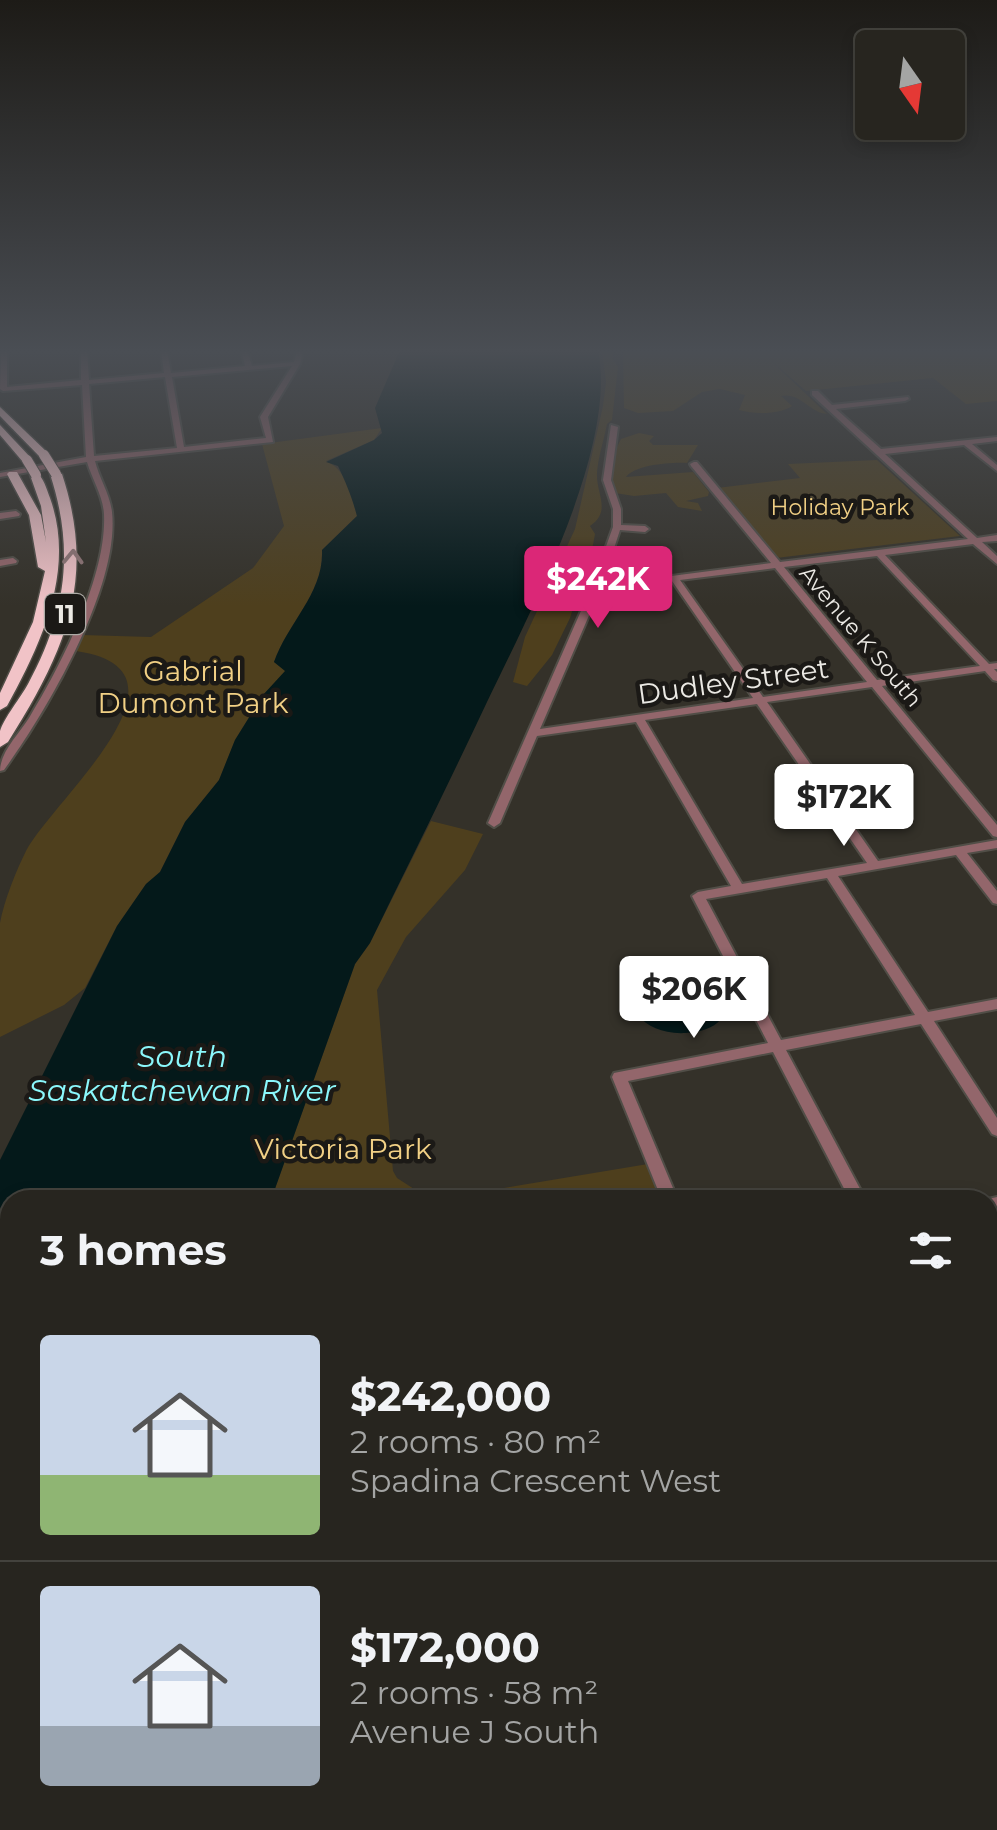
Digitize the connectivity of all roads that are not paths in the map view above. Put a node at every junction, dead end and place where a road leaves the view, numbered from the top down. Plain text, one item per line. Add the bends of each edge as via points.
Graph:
1 (6, 435) edge
2 (25, 435) edge
3 (89, 435) edge
4 (179, 435) edge
5 (269, 435) edge
6 (613, 435) edge
7 (861, 435) edge
8 (997, 439) edge
9 (966, 443) junction
10 (181, 450) junction
11 (879, 452) junction
12 (90, 459) junction
13 (694, 464) dead end
14 (997, 469) edge
15 (6, 475) edge
16 (16, 514) dead end
17 (0, 516) edge
18 (617, 527) junction
19 (645, 529) dead end
20 (997, 538) edge
21 (975, 541) junction
22 (879, 553) junction
23 (997, 561) edge
24 (13, 562) dead end
25 (0, 563) edge
26 (777, 566) junction
27 (675, 579) junction
28 (596, 588) junction
29 (992, 666) edge
30 (18, 673) junction
31 (997, 678) edge
32 (875, 684) junction
33 (759, 700) junction
34 (0, 706) edge
35 (640, 718) junction
36 (535, 733) junction
37 (0, 742) edge
38 (0, 768) edge
39 (494, 823) dead end
40 (997, 833) edge
41 (997, 844) edge
42 (959, 851) junction
43 (875, 865) junction
44 (830, 873) junction
45 (738, 888) junction
46 (997, 900) edge
47 (997, 1004) edge
48 (924, 1018) junction
49 (777, 1046) junction
50 (997, 1130) edge
51 (666, 1190) edge
52 (849, 1190) edge

1 - 30 highway, 11, bridge via 36,476 52,518 54,556 45,612
37 -> 2 highway, 11, bridge via 35,688 69,601 73,531 56,474
3 - 12 street
4 - 10 street
5 - 10 street
6 - 18 street via 607,480
7 - 11 street
8 - 9 street
9 - 11 street
9 - 14 street
10 - 12 street
11 - 21 street
12 - 15 street
12 - 38 street via 107,504 101,574 36,715
13 - 26 street, Avenue K South
15 - 30 highway via 34,515 43,555 41,598
16 - 17 street
18 - 19 street
18 - 28 street
20 - 21 street
21 - 22 street
21 - 23 street
22 - 26 street
22 - 29 street
24 - 25 street
26 - 27 street
26 - 32 street, Avenue K South
27 - 28 street
27 - 33 street
28 - 36 street
29 - 31 street
29 - 32 street, Dudley Street
30 - 34 highway, 11
32 - 33 street, Dudley Street
32 - 40 street, Avenue K South
33 - 35 street, Dudley Street
33 - 43 street
35 - 36 street, Dudley Street
35 - 45 street
36 - 39 street
41 - 42 street
42 - 43 street
42 - 46 street
43 - 44 street
44 - 45 street
44 - 48 street
45 - 49 street via 698,896
47 - 48 street
48 - 49 street
48 - 50 street
49 - 51 street via 619,1077
49 - 52 street

